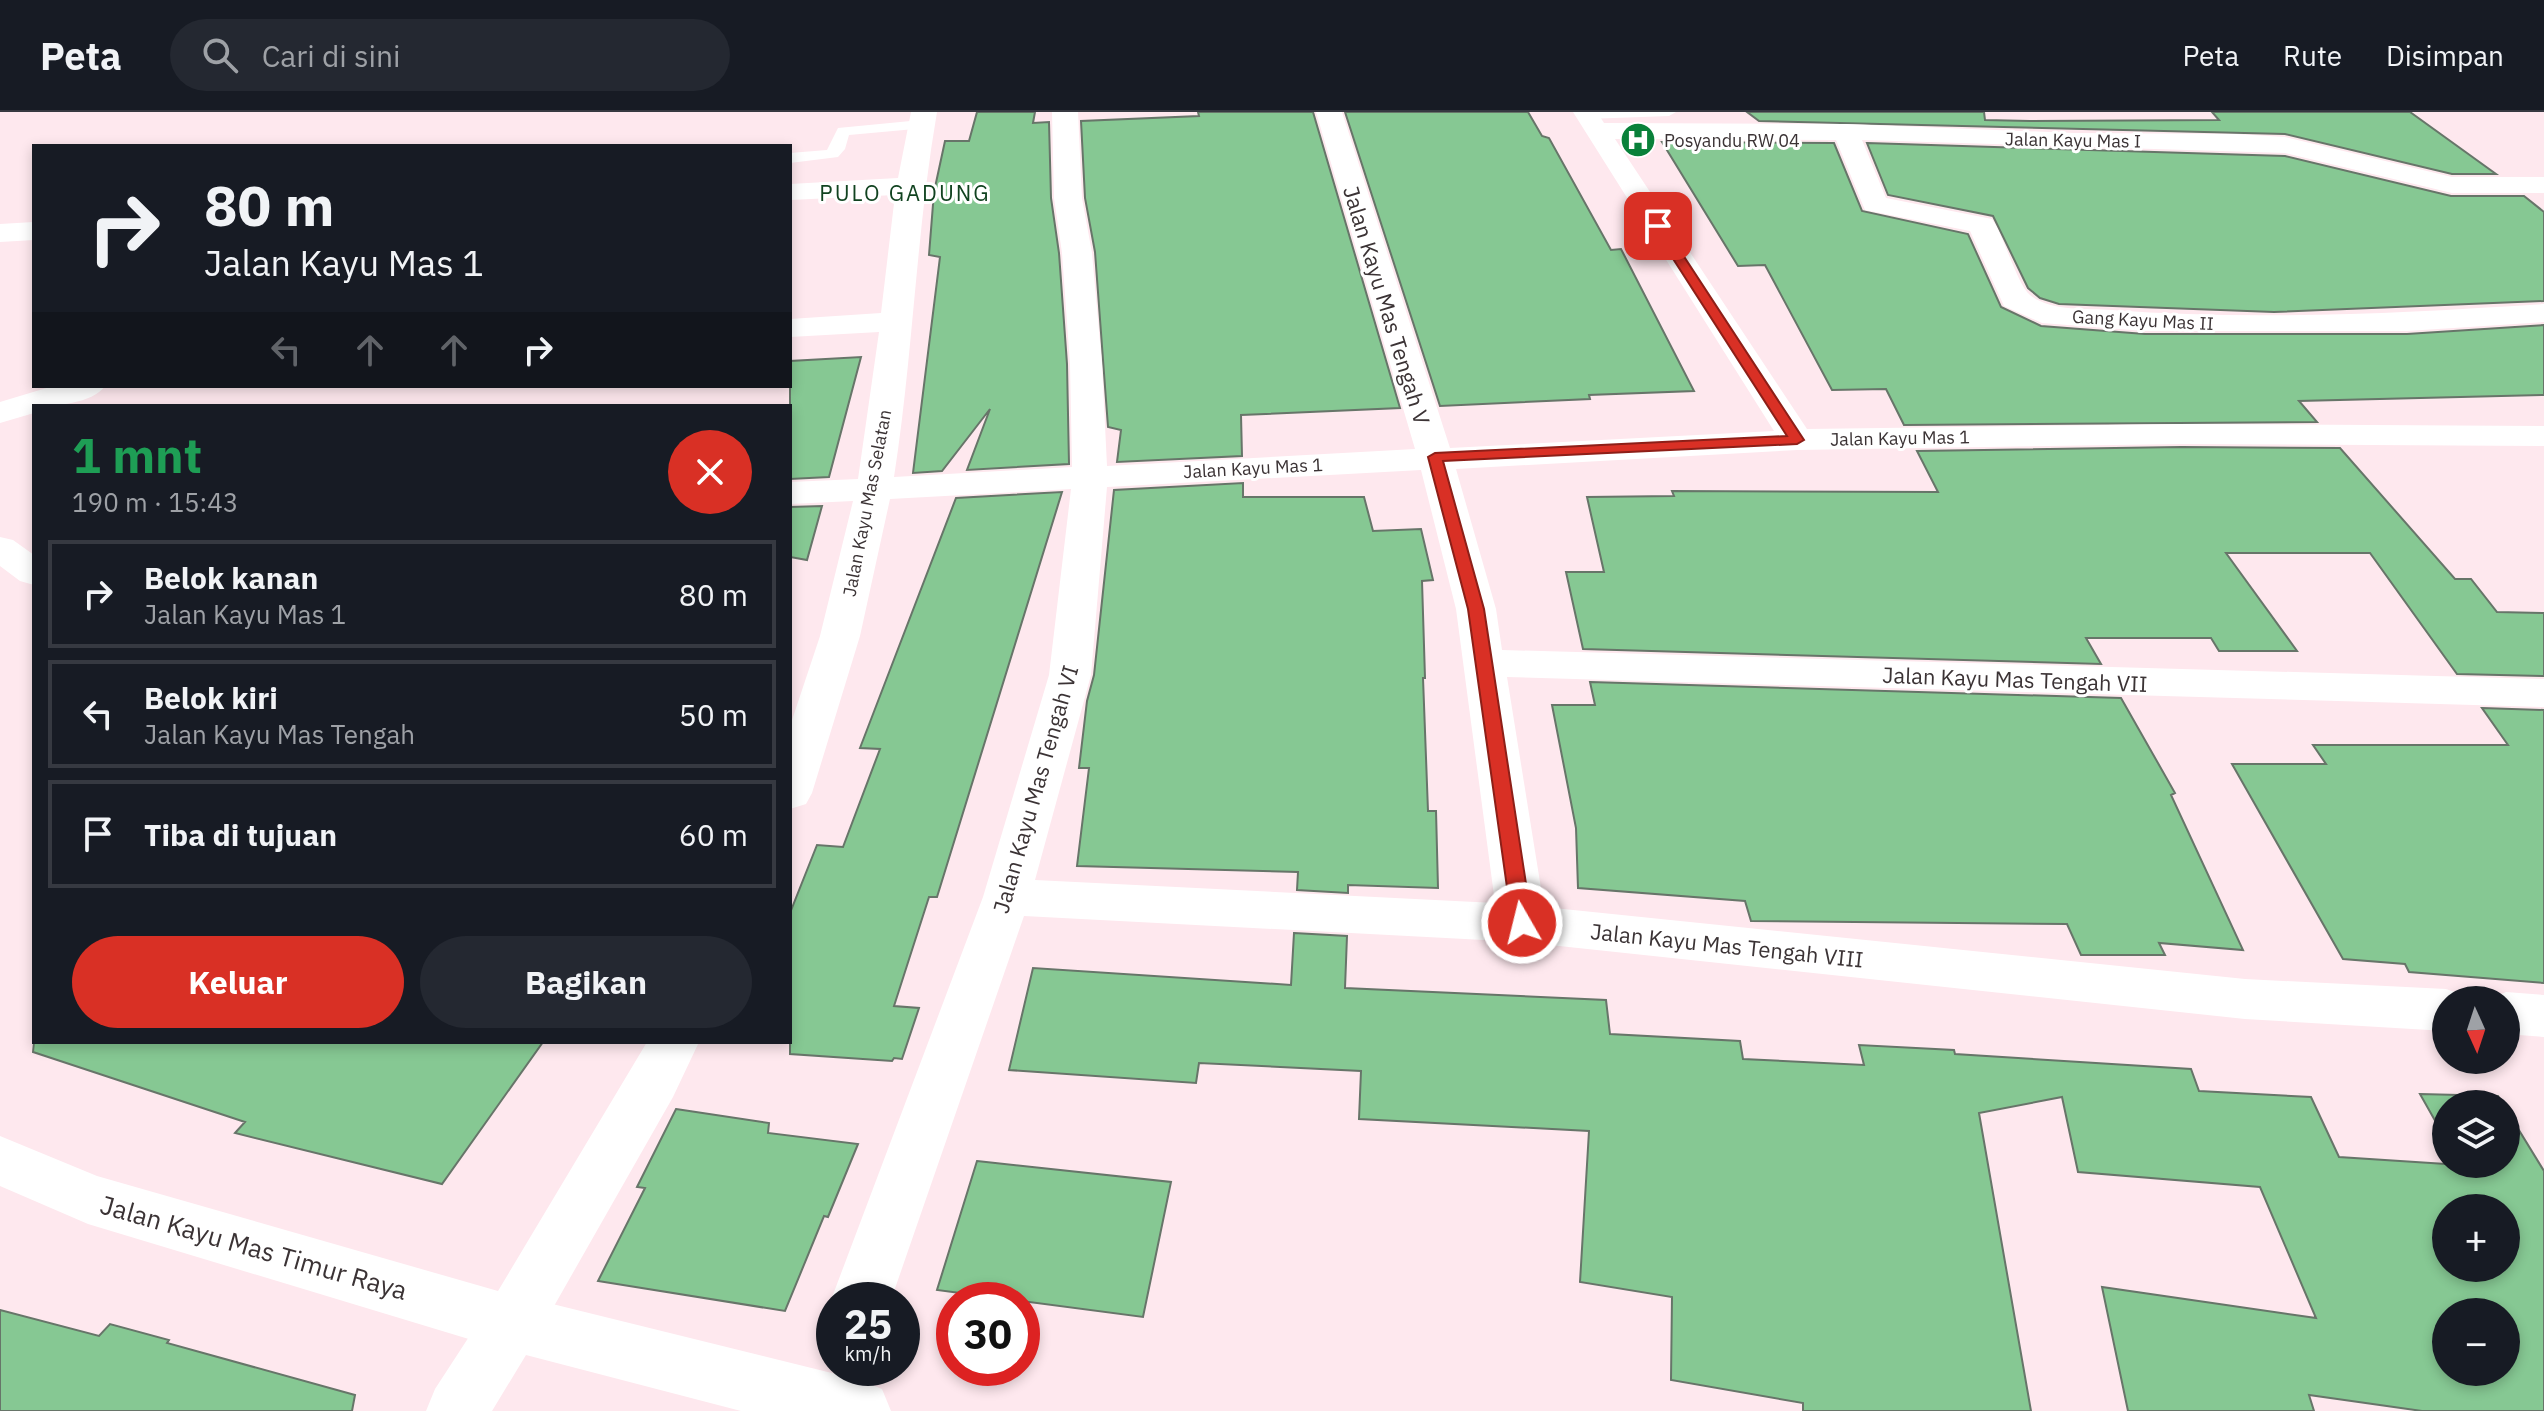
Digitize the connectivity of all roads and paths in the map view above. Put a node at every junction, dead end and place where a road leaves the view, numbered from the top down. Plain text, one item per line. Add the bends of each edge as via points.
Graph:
1 (1065, 112) edge
2 (1329, 112) edge
3 (1669, 112) edge
4 (923, 118) edge
5 (1589, 119) edge
6 (1846, 132) junction
7 (792, 158) edge
8 (2544, 185) edge
9 (910, 186) junction
10 (792, 192) edge
11 (32, 231) edge
12 (0, 233) edge
13 (2544, 313) edge
14 (895, 322) junction
15 (792, 328) edge
16 (81, 388) edge
17 (0, 413) edge
18 (2544, 436) edge
19 (1797, 440) junction
20 (1435, 457) junction
21 (1090, 477) junction
22 (874, 488) junction
23 (792, 493) edge
24 (0, 548) edge
25 (32, 572) edge
26 (1486, 663) junction
27 (2544, 693) edge
28 (792, 787) edge
29 (1007, 897) junction
30 (1522, 923) junction
31 (2432, 1009) edge
32 (2520, 1014) edge
33 (2544, 1016) edge
34 (672, 1044) edge
35 (0, 1160) edge
36 (868, 1282) edge
37 (512, 1323) junction
38 (840, 1394) edge
39 (457, 1411) edge

1 - 21 street, Jalan Kayu Mas Tengah VI
2 - 20 street, Jalan Kayu Mas Tengah V
3 - 5 lane
4 - 7 lane via 843,131 832,154
4 - 9 street, Jalan Kayu Mas Selatan
5 - 6 street, Jalan Kayu Mas I
5 - 19 street
6 - 8 street, Jalan Kayu Mas I via 2285,145 2435,182
6 - 13 street, Gang Kayu Mas II via 1875,204 1982,225 2015,299 2042,314 2247,324
9 - 10 street
9 - 14 street, Jalan Kayu Mas Selatan
11 - 12 street
14 - 15 street
14 - 22 street, Jalan Kayu Mas Selatan
16 - 17 street
18 - 19 street, Jalan Kayu Mas 1
19 - 20 street, Jalan Kayu Mas 1
20 - 21 street, Jalan Kayu Mas 1
20 - 26 street, Jalan Kayu Mas Tengah V
21 - 22 street, Jalan Kayu Mas 1
21 - 29 street, Jalan Kayu Mas Tengah VI via 1070,675
22 - 23 street, Jalan Kayu Mas 1
22 - 28 street, Jalan Kayu Mas Selatan via 840,636
24 - 25 street
26 - 27 street, Jalan Kayu Mas Tengah VII
26 - 30 street, Jalan Kayu Mas Tengah V
29 - 30 street, Jalan Kayu Mas Tengah VIII
29 - 36 street, Jalan Kayu Mas Tengah VI
30 - 31 street, Jalan Kayu Mas Tengah VIII via 2245,999
32 - 33 street
34 - 37 street
35 - 37 street, Jalan Kayu Mas Timur Raya via 88,1199
37 - 38 street, Jalan Kayu Mas Timur Raya
37 - 39 street

